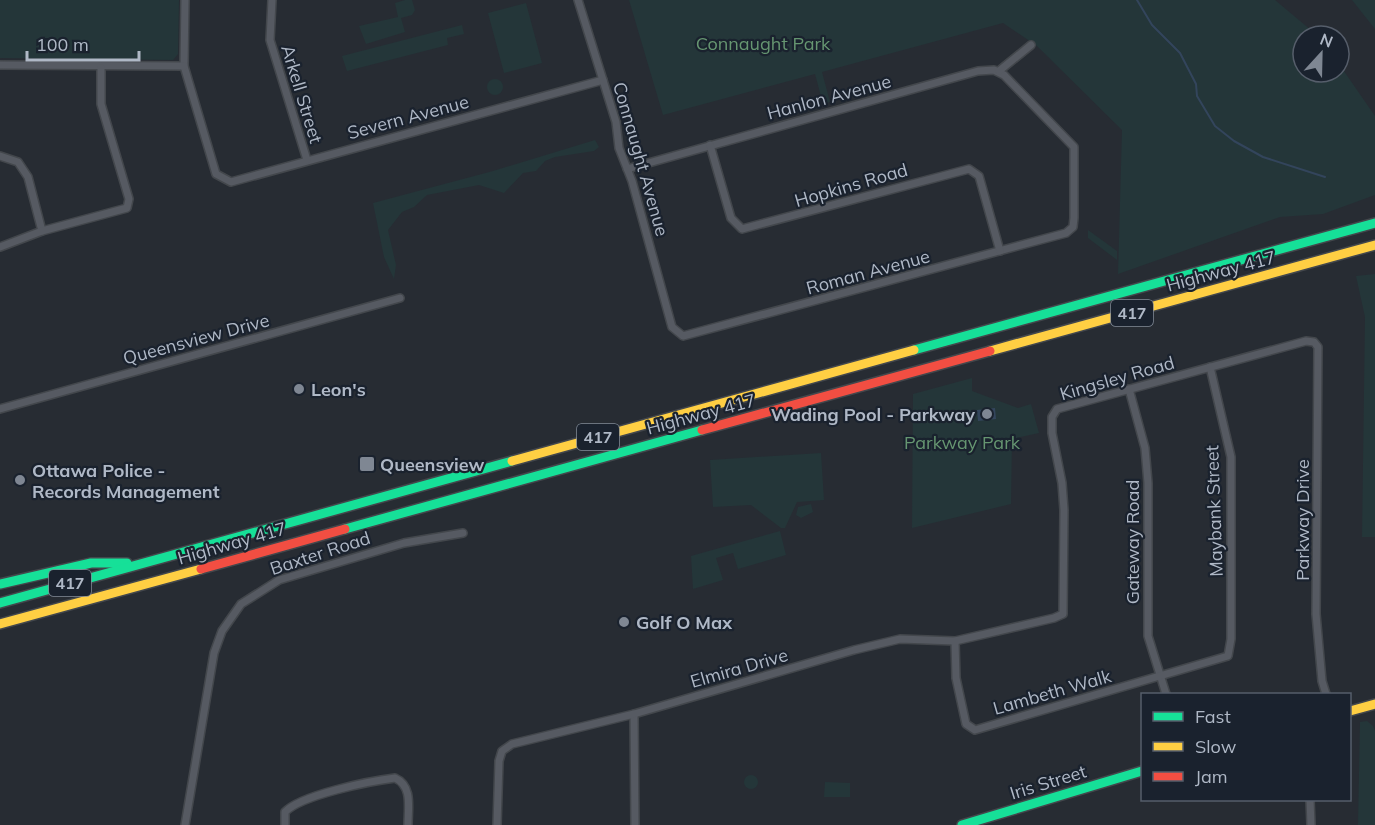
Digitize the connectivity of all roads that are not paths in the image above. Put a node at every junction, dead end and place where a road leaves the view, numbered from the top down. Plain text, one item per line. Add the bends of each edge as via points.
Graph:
1 (185, 0) edge
2 (272, 0) edge
3 (578, 0) edge
4 (1031, 45) dead end
5 (0, 65) edge
6 (184, 66) junction
7 (101, 68) junction
8 (999, 71) junction
9 (603, 80) junction
10 (710, 145) junction
11 (0, 156) edge
12 (307, 160) junction
13 (627, 169) junction
14 (1375, 223) edge
15 (42, 231) junction
16 (0, 247) edge
17 (1375, 247) edge
18 (1000, 251) junction
19 (400, 298) dead end
20 (672, 327) joint
21 (1316, 345) joint
22 (1210, 367) junction
23 (1129, 389) junction
24 (0, 409) edge
25 (463, 533) dead end
26 (140, 564) junction
27 (0, 584) edge
28 (113, 593) junction
29 (0, 603) edge
30 (1060, 615) joint
31 (0, 624) edge
32 (0, 633) edge
33 (955, 642) junction
34 (1228, 656) joint
35 (1160, 677) junction
36 (1166, 693) edge
37 (1326, 693) edge
38 (1375, 704) edge
39 (1351, 711) edge
40 (634, 714) junction
41 (1141, 772) edge
42 (1310, 801) edge
43 (285, 824) edge
44 (185, 825) edge
45 (408, 825) edge
46 (497, 825) edge
47 (635, 825) edge
48 (962, 825) edge
49 (1311, 825) edge

1 - 6 street
2 - 12 street, Arkell Street via 270,40
3 - 9 street, Connaught Avenue
4 - 8 street
5 - 7 street
6 - 7 street
6 - 12 street, Severn Avenue via 216,174 222,179 237,182
7 - 15 street via 101,104 129,199 127,208
8 - 10 street, Hanlon Avenue via 978,71
8 - 18 street, Roman Avenue via 1074,147 1073,226 1066,233
9 - 12 street, Severn Avenue
9 - 13 street, Connaught Avenue
10 - 13 street, Hanlon Avenue
10 - 18 street, Hopkins Road via 731,218 742,229 969,169 979,177
11 - 15 street via 18,162 28,177
13 - 20 street, Connaught Avenue
14 - 26 main road, 417
15 - 16 street
17 - 28 main road, Highway 417 / 417
18 - 20 street, Roman Avenue via 690,336 677,333
19 - 24 street, Queensview Drive
21 - 22 street, Kingsley Road via 1306,341
21 - 37 street, Parkway Drive via 1316,614
22 - 23 street, Kingsley Road
22 - 34 street, Maybank Street via 1231,457
23 - 30 street, Kingsley Road via 1058,409 1052,417 1064,510 1064,605
23 - 35 street, Gateway Road via 1145,448 1148,636
25 - 44 street, Baxter Road via 404,543 279,580 241,604 222,631 213,653
26 - 27 main road via 91,563
26 - 29 main road, 417
28 - 31 main road, Highway 417 / 417
28 - 32 main road
30 - 33 street, Elmira Drive
33 - 35 street, Lambeth Walk via 956,678 966,724 975,730
33 - 40 street, Elmira Drive via 900,639
34 - 35 street, Lambeth Walk
35 - 36 street, Gateway Road
38 - 39 main road
40 - 46 street, Elmira Drive via 528,739 502,751
40 - 47 street
41 - 48 main road, Iris Street
42 - 49 street
43 - 45 street via 285,812 291,806 395,778 408,789

